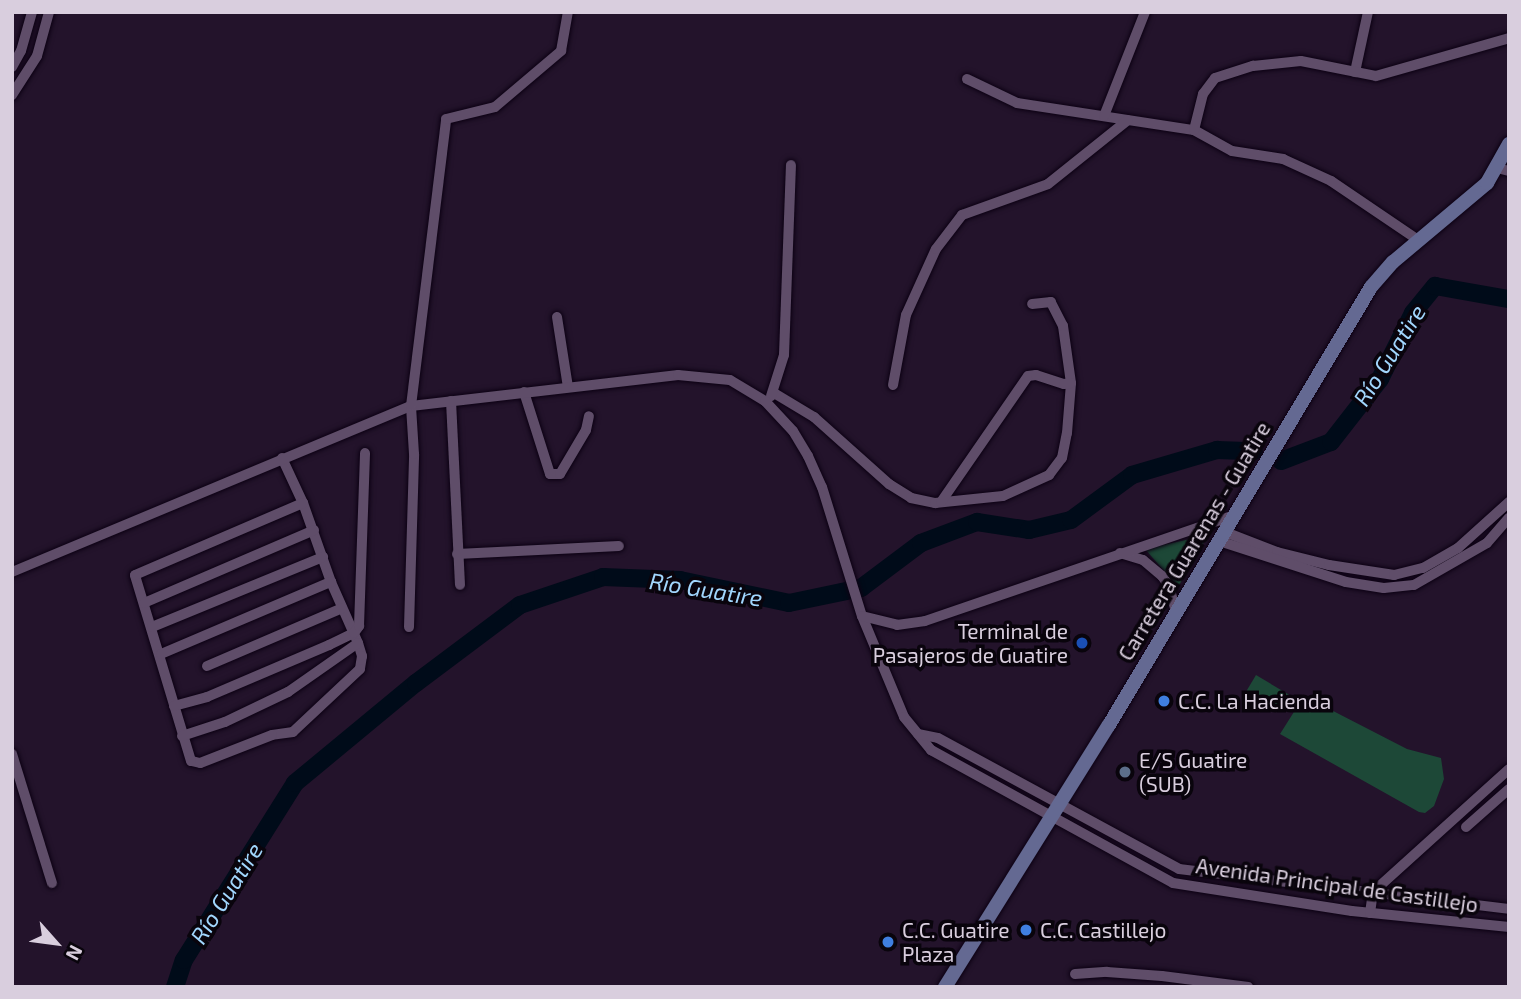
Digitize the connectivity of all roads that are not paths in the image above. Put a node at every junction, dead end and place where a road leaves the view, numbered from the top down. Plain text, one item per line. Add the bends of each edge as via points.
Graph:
1 (32, 12) edge
2 (49, 12) edge
3 (568, 12) edge
4 (1145, 12) edge
5 (1368, 12) edge
6 (1509, 38) edge
7 (12, 66) edge
8 (1355, 72) junction
9 (967, 79) dead end
10 (12, 95) edge
11 (1104, 116) junction
12 (1128, 120) junction
13 (1194, 130) junction
14 (1509, 144) edge
15 (791, 165) dead end
16 (1503, 169) edge
17 (1418, 240) junction
18 (1032, 304) dead end
19 (557, 317) dead end
20 (1071, 383) junction
21 (893, 386) dead end
22 (568, 387) junction
23 (524, 392) junction
24 (774, 393) junction
25 (451, 401) junction
26 (765, 401) junction
27 (411, 405) junction
28 (589, 416) dead end
29 (365, 453) dead end
30 (282, 458) junction
31 (941, 502) junction
32 (1509, 502) edge
33 (303, 503) junction
34 (1237, 510) junction
35 (1509, 518) edge
36 (314, 530) junction
37 (1222, 536) junction
38 (619, 546) dead end
39 (1120, 553) junction
40 (457, 554) junction
41 (323, 557) junction
42 (12, 572) edge
43 (331, 582) junction
44 (460, 585) dead end
45 (144, 603) junction
46 (342, 608) junction
47 (1176, 612) junction
48 (862, 615) junction
49 (152, 627) junction
50 (409, 627) dead end
51 (356, 638) junction
52 (161, 654) junction
53 (207, 666) dead end
54 (174, 706) junction
55 (918, 734) junction
56 (182, 736) junction
57 (12, 754) edge
58 (1509, 769) edge
59 (1509, 789) edge
60 (1059, 804) junction
61 (1051, 817) junction
62 (1466, 827) dead end
63 (52, 883) dead end
64 (1373, 892) junction
65 (1509, 909) edge
66 (1370, 913) junction
67 (1509, 927) edge
68 (1075, 974) dead end
69 (945, 987) edge
70 (1248, 987) edge

1 - 7 street
2 - 10 street via 37,57
3 - 27 street via 561,51 495,107 446,119
4 - 11 street
5 - 8 street
6 - 8 street via 1376,76
8 - 13 street via 1301,61 1253,66 1215,78 1203,94
9 - 11 street via 1017,103
11 - 12 street
12 - 13 street
12 - 21 street via 1048,184 962,215 936,249 906,315
13 - 17 street via 1232,151 1283,159 1331,181
14 - 16 main road, Carretera Guarenas - Guatire
15 - 24 street via 784,355
16 - 17 main road, Carretera Guarenas - Guatire
17 - 34 main road, Carretera Guarenas - Guatire via 1371,287
18 - 20 street via 1042,300 1055,307 1068,350
19 - 22 street
20 - 31 street via 1028,376
20 - 31 street via 1062,458 1049,475 1003,496
22 - 23 street, Avenida Principal de Castillejo
22 - 26 street, Avenida Principal de Castillejo via 678,375 730,380
23 - 25 street, Avenida Principal de Castillejo
23 - 28 street via 550,474 560,474 586,430
24 - 26 street
24 - 31 street via 814,417 901,493 922,502
25 - 27 street, Avenida Principal de Castillejo
25 - 40 street
26 - 48 street, Avenida Principal de Castillejo via 793,431 808,456
27 - 30 street, Avenida Principal de Castillejo
27 - 50 street via 415,454
29 - 51 street via 362,615
30 - 33 street
30 - 42 street, Avenida Principal de Castillejo
32 - 37 street via 1458,548 1423,568 1394,575 1329,565
33 - 36 street
33 - 45 street via 135,575
34 - 37 main road, Carretera Guarenas - Guatire
34 - 39 street
35 - 37 street via 1487,543 1413,585 1384,588 1346,582
36 - 41 street
36 - 45 street
37 - 47 main road, Carretera Guarenas - Guatire
38 - 40 street
39 - 47 street via 1143,561 1162,576
39 - 48 street via 925,621 897,625
40 - 44 street
41 - 43 street
41 - 49 street
43 - 46 street
43 - 52 street
45 - 49 street
46 - 51 street
46 - 53 street
47 - 60 main road, Carretera Guarenas - Guatire
48 - 55 street, Avenida Principal de Castillejo via 904,717
49 - 52 street
51 - 54 street
51 - 56 street via 288,692 225,722
51 - 56 street via 362,656 356,676 293,732 272,735 200,763 191,761
52 - 54 street
54 - 56 street
55 - 60 street, Avenida Principal de Castillejo via 938,738
55 - 61 street, Avenida Principal de Castillejo via 931,750
57 - 63 street
58 - 64 street
59 - 62 street
60 - 61 main road, Carretera Guarenas - Guatire
60 - 64 street, Avenida Principal de Castillejo via 1180,869
61 - 66 street, Avenida Principal de Castillejo via 1173,883
61 - 69 main road, Carretera Guarenas - Guatire
64 - 65 street, Avenida Principal de Castillejo
64 - 66 street
66 - 67 street, Avenida Principal de Castillejo
68 - 70 street via 1162,976

